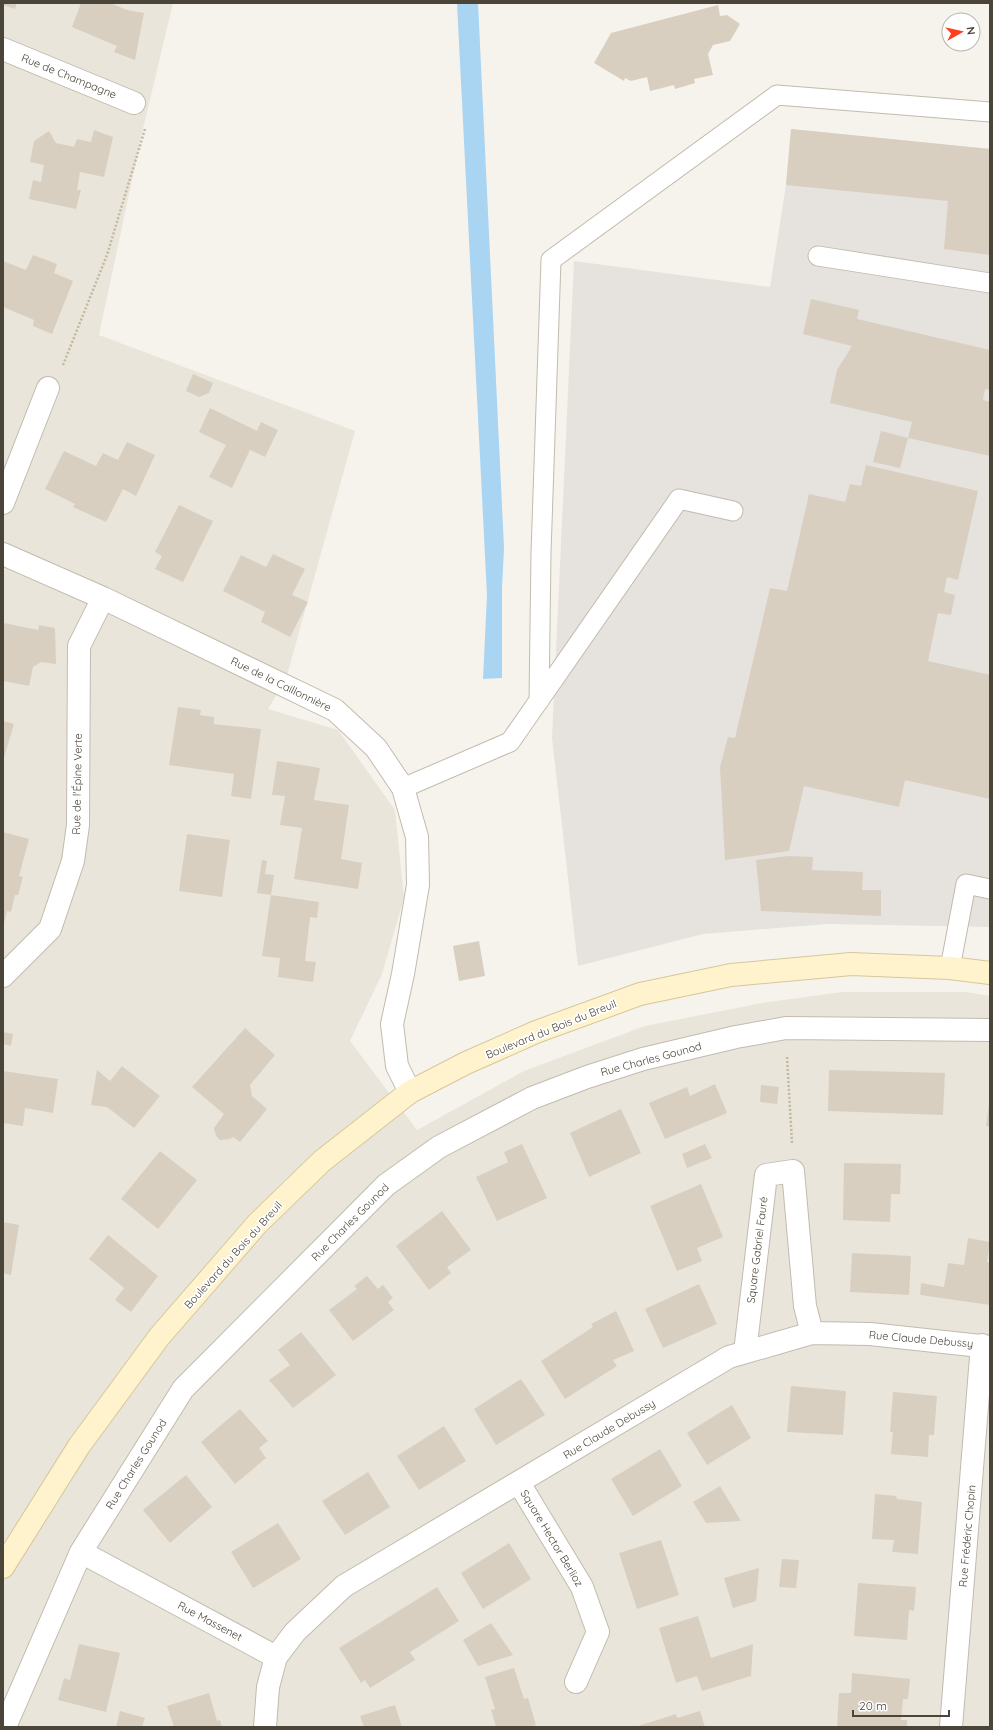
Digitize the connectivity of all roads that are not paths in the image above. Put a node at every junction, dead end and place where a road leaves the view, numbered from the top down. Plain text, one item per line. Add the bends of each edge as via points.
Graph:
1 (3, 50) edge
2 (134, 103) road end
3 (990, 112) edge
4 (818, 256) dead end
5 (990, 283) edge
6 (48, 388) road end
7 (3, 503) edge
8 (733, 511) dead end
9 (3, 554) edge
10 (103, 598) junction
11 (539, 701) junction
12 (403, 788) junction
13 (990, 889) edge
14 (950, 968) junction
15 (990, 973) edge
16 (3, 976) edge
17 (990, 1030) edge
18 (410, 1092) junction
19 (812, 1333) junction
20 (986, 1346) edge
21 (745, 1352) junction
22 (519, 1483) junction
23 (81, 1552) junction
24 (3, 1567) edge
25 (276, 1657) junction
26 (576, 1682) dead end
27 (5, 1727) edge
28 (265, 1727) edge
29 (951, 1727) edge

1 - 2 street, Rue de Champagne
3 - 11 lane via 778,95 550,260
4 - 5 lane
6 - 7 street
8 - 11 lane via 679,499
9 - 10 street, Rue de la Caillonnière
10 - 12 street, Rue de la Caillonnière via 335,710 376,748
10 - 16 street, Rue de l'Épine Verte via 79,646 78,810 73,861 50,929
11 - 12 lane via 510,742
12 - 18 street, Rue de la Caillonnière via 417,837 418,885 392,1024 397,1066
13 - 14 lane via 966,884
14 - 15 main road, Boulevard du Bois du Breuil
14 - 18 main road, Boulevard du Bois du Breuil via 851,964 731,975 640,994 536,1032 466,1063
17 - 23 street, Rue Charles Gounod via 786,1028 736,1037 643,1059 587,1077 532,1098 439,1147 386,1185 184,1389
18 - 24 main road, Boulevard du Bois du Breuil via 322,1161 257,1224 159,1337 79,1446
19 - 20 street, Rue Claude Debussy via 870,1334
19 - 21 street, Rue Claude Debussy
19 - 21 street, Square Gabriel Fauré via 805,1306 793,1171 766,1175
20 - 29 street, Rue Frédéric Chopin
21 - 22 street, Rue Claude Debussy via 729,1357
22 - 25 street, Rue Claude Debussy via 344,1586 295,1632
22 - 26 street, Square Hector Berlioz via 582,1587 598,1632
23 - 25 street, Rue Massenet
23 - 27 street, Rue Charles Gounod
25 - 28 street via 268,1687

